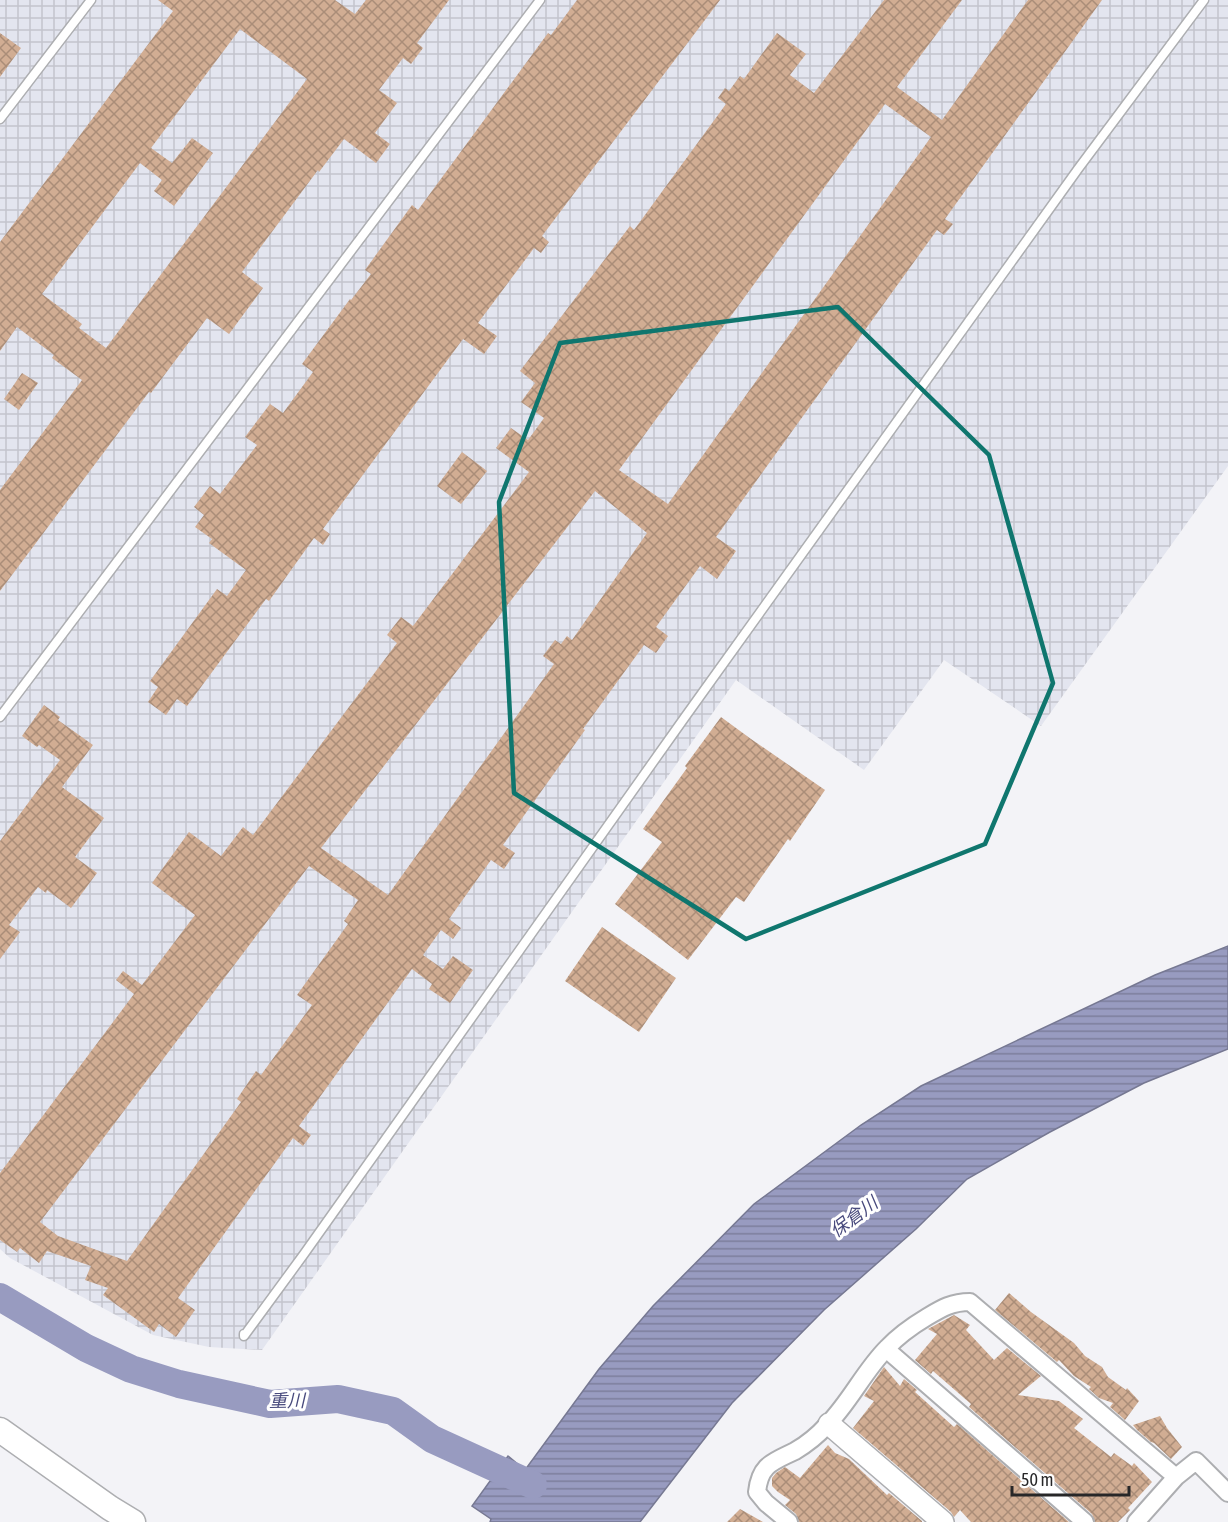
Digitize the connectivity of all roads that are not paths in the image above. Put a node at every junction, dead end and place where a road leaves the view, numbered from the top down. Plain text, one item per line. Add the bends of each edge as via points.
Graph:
1 (91, 0) edge
2 (540, 0) edge
3 (1204, 0) edge
4 (0, 119) edge
5 (0, 717) edge
6 (244, 1334) dead end
7 (886, 1349) junction
8 (829, 1424) junction
9 (0, 1430) edge
10 (1176, 1477) junction
11 (1228, 1493) edge
12 (133, 1522) edge
13 (789, 1522) edge
14 (943, 1522) edge
15 (1085, 1522) edge
16 (1136, 1522) edge

1 - 4 lane
2 - 5 lane
3 - 6 lane via 1078,169
7 - 8 street
7 - 10 street via 906,1330 941,1308 970,1302
7 - 15 street
8 - 13 street via 809,1442 766,1467 759,1479 758,1492
8 - 14 street
9 - 12 main road
10 - 11 street via 1196,1461
10 - 16 street

